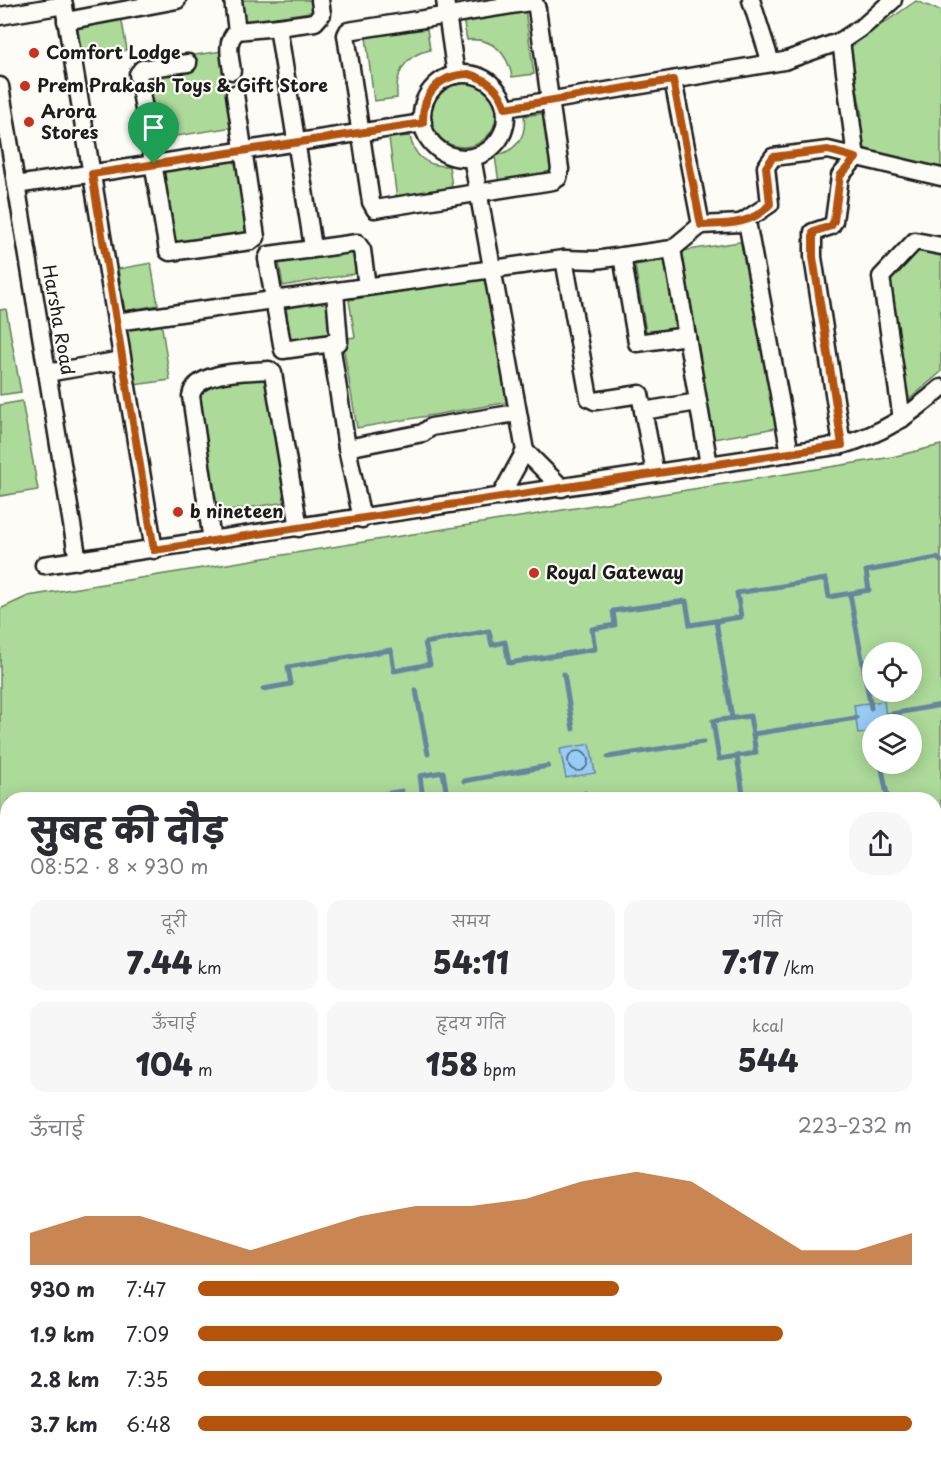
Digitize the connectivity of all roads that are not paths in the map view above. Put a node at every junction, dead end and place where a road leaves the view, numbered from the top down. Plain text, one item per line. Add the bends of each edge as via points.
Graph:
1 (177, 0) edge
2 (233, 0) edge
3 (320, 0) edge
4 (751, 0) edge
5 (893, 0) edge
6 (446, 7) edge
7 (64, 9) edge
8 (0, 16) edge
9 (274, 28) junction
10 (237, 31) junction
11 (841, 41) junction
12 (188, 63) dead end
13 (771, 63) junction
14 (276, 64) dead end
15 (232, 71) dead end
16 (456, 75) junction
17 (673, 80) junction
18 (0, 86) edge
19 (235, 94) dead end
20 (549, 99) junction
21 (506, 108) junction
22 (423, 123) junction
23 (361, 133) junction
24 (295, 143) junction
25 (245, 150) junction
26 (472, 157) junction
27 (856, 158) junction
28 (154, 164) junction
29 (92, 174) junction
30 (941, 177) edge
31 (16, 185) junction
32 (480, 193) junction
33 (741, 223) junction
34 (701, 225) junction
35 (941, 246) edge
36 (314, 247) junction
37 (672, 249) junction
38 (622, 256) junction
39 (564, 258) junction
40 (494, 268) junction
41 (368, 286) junction
42 (335, 292) junction
43 (275, 299) junction
44 (116, 322) junction
45 (687, 336) junction
46 (332, 343) junction
47 (283, 350) junction
48 (122, 360) junction
49 (269, 370) junction
50 (47, 373) junction
51 (941, 388) edge
52 (698, 402) junction
53 (643, 411) junction
54 (517, 413) junction
55 (902, 419) junction
56 (842, 445) junction
57 (347, 448) junction
58 (525, 451) junction
59 (790, 453) junction
60 (709, 465) junction
61 (655, 473) junction
62 (562, 488) junction
63 (500, 497) junction
64 (362, 519) junction
65 (299, 528) junction
66 (212, 541) junction
67 (154, 550) junction
68 (78, 561) junction
69 (44, 566) dead end

1 - 7 street
2 - 10 street
3 - 9 street via 322,14 315,22
4 - 13 street
5 - 11 street via 865,26
6 - 16 street
6 - 20 street via 535,4
6 - 23 street via 348,31
7 - 8 street
7 - 29 street
9 - 10 street
9 - 14 street
9 - 24 street
10 - 15 street via 229,46
11 - 13 street
11 - 27 street
12 - 28 street via 139,70
13 - 17 street
16 - 21 street via 482,78 493,85
16 - 22 street via 444,79 426,98
17 - 20 street
17 - 34 street
18 - 31 street, Harsha Road
19 - 25 street
20 - 21 street
20 - 32 street via 560,169 558,178
21 - 26 street via 502,134 485,153
22 - 23 street
22 - 26 street via 427,136 446,154
23 - 24 street
23 - 32 street via 375,209
24 - 25 street
24 - 36 street
25 - 28 street
25 - 28 street via 257,233 251,241 168,250
26 - 32 street
27 - 30 street
27 - 33 street via 828,150 773,157 766,167 770,204
27 - 56 street via 840,176 834,221 831,226 813,232 813,257
28 - 29 street
29 - 31 street
29 - 44 street
31 - 50 street, Harsha Road
32 - 40 street
33 - 34 street
33 - 59 street via 751,234
34 - 37 street
35 - 55 street via 915,241 880,277
36 - 41 street via 359,244
36 - 43 street via 267,256
37 - 38 street
37 - 45 street
38 - 39 street via 596,260
38 - 45 street via 637,343
39 - 40 street
39 - 53 street via 589,398 595,401 640,394
40 - 41 street
40 - 54 street
41 - 42 street
42 - 43 street
42 - 46 street via 339,342
43 - 44 street
43 - 47 street
44 - 48 street
45 - 52 street
46 - 47 street
46 - 57 street
47 - 49 street via 282,360
48 - 50 street
48 - 67 street
49 - 65 street via 277,391
49 - 66 street via 203,379 192,389
50 - 68 street, Harsha Road
51 - 55 street
52 - 53 street
52 - 60 street
53 - 61 street
54 - 57 street via 431,427 423,433
54 - 58 street
55 - 56 street via 872,437
56 - 59 street
57 - 64 street
58 - 62 street
58 - 63 street
59 - 60 street
60 - 61 street
61 - 62 street
62 - 63 street
63 - 64 street
64 - 65 street
65 - 66 street
66 - 67 street
67 - 68 street
68 - 69 street

